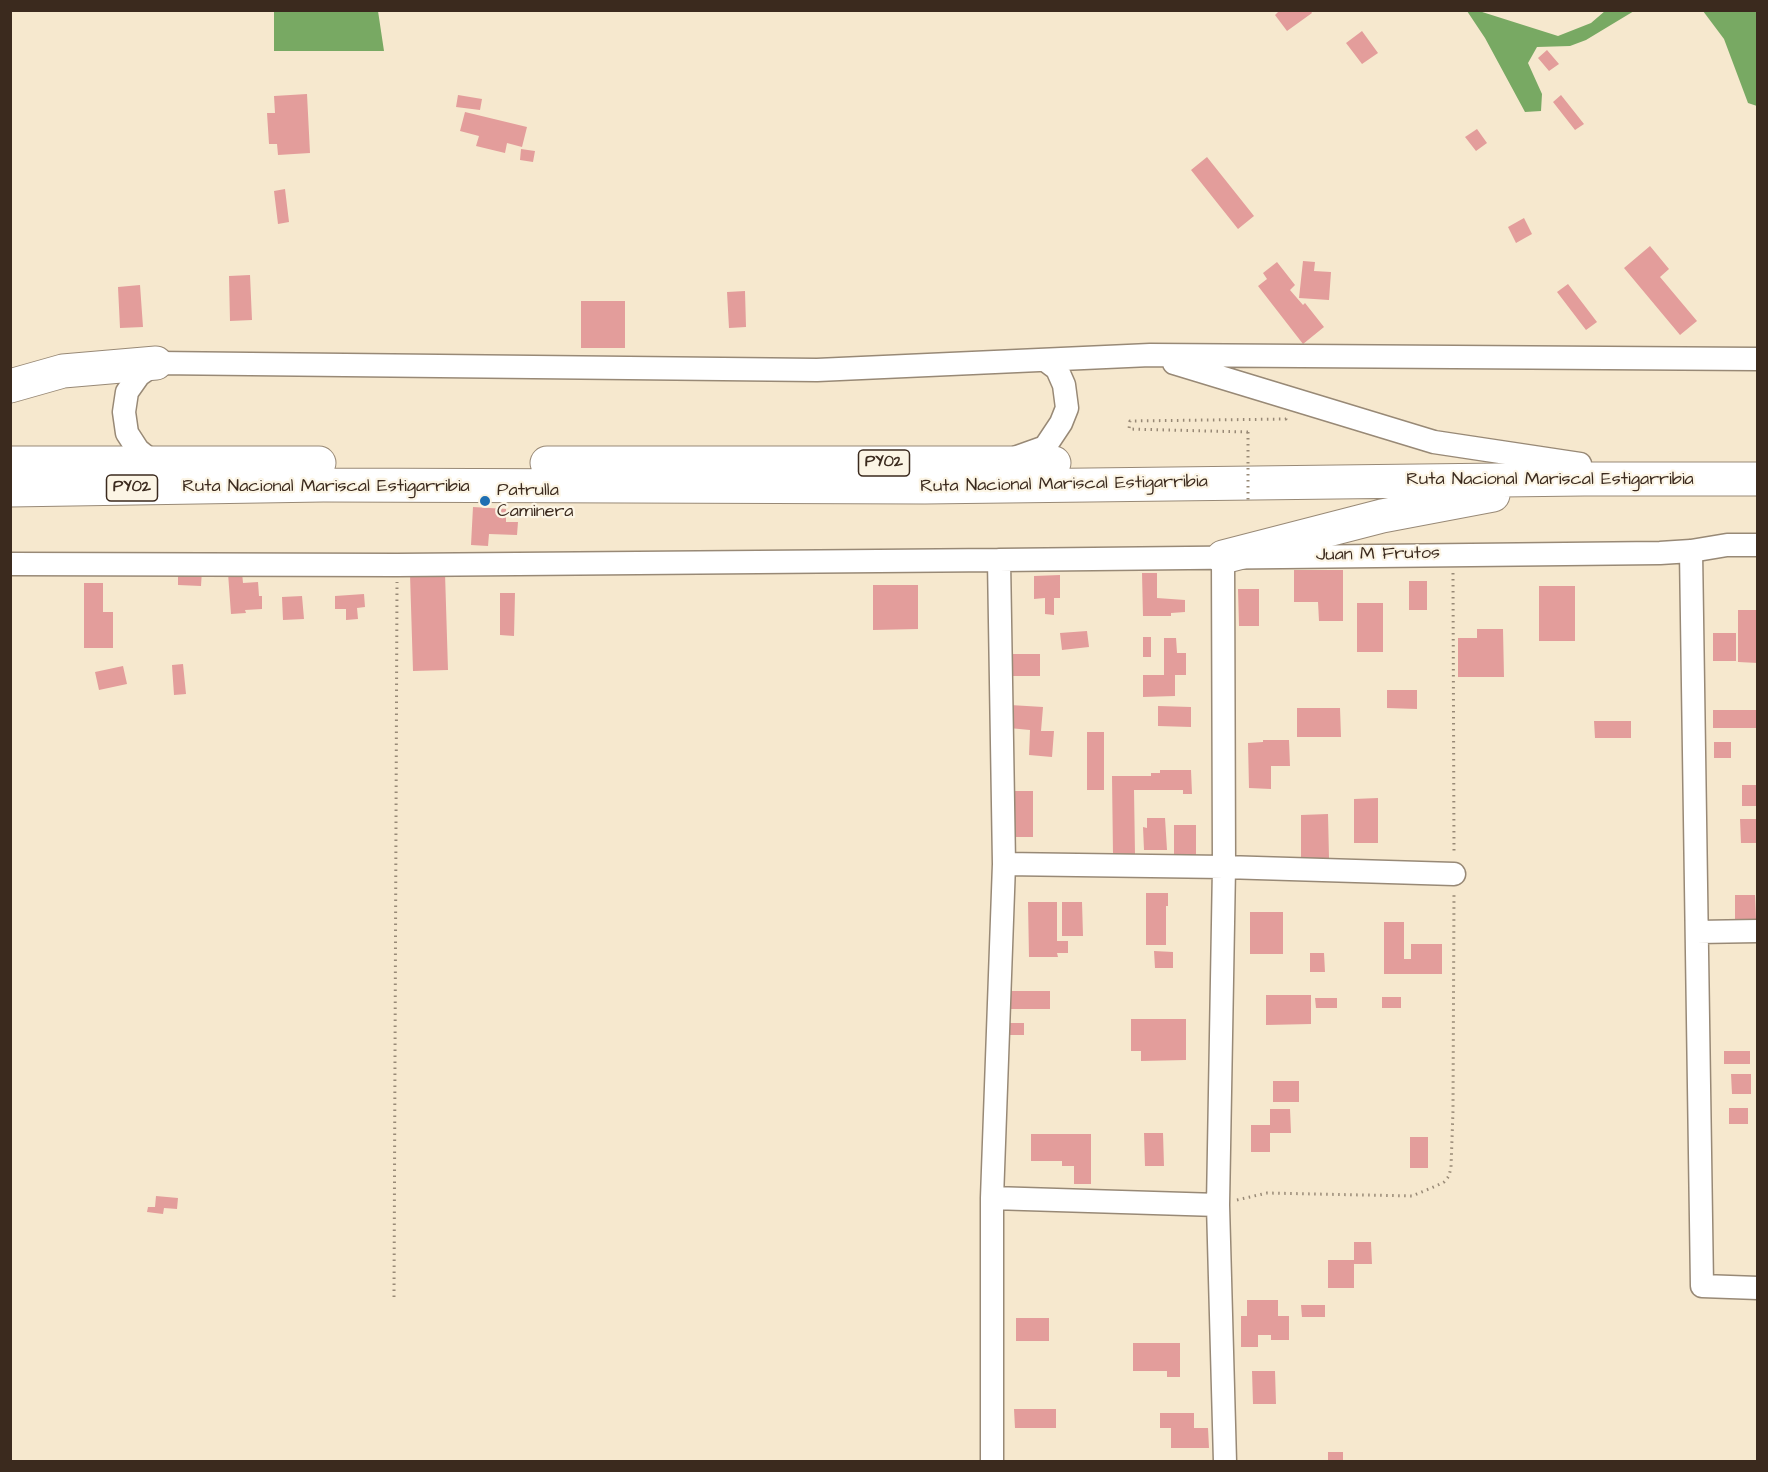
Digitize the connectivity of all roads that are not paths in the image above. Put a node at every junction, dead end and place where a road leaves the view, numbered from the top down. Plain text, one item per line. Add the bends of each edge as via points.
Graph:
1 (1150, 355) junction
2 (1045, 360) junction
3 (1758, 360) edge
4 (156, 363) junction
5 (10, 386) edge
6 (1758, 462) edge
7 (10, 463) edge
8 (154, 463) junction
9 (1000, 463) junction
10 (1582, 471) junction
11 (1758, 479) edge
12 (10, 490) edge
13 (1758, 545) edge
14 (1691, 551) junction
15 (1223, 557) junction
16 (999, 560) junction
17 (10, 564) edge
18 (1004, 864) junction
19 (1224, 867) junction
20 (1454, 874) road end
21 (1758, 931) edge
22 (1697, 932) junction
23 (992, 1198) junction
24 (1218, 1205) junction
25 (1758, 1288) edge
26 (992, 1461) edge
27 (1226, 1461) edge

1 - 2 street
1 - 3 street
1 - 10 street via 1434,442
2 - 4 street via 817,370
2 - 9 street via 1057,369 1064,385 1067,408 1061,423 1045,447
4 - 5 highway via 63,371
4 - 8 street via 139,375 128,392 124,412 127,433 138,450
6 - 10 highway, Ruta Nacional Mariscal Estigarribia / PY02
7 - 8 highway, Ruta Nacional Mariscal Estigarribia / PY02
8 - 9 highway, Ruta Nacional Mariscal Estigarribia / PY02
9 - 10 highway, Ruta Nacional Mariscal Estigarribia / PY02
10 - 11 highway, Ruta Nacional Mariscal Estigarribia / PY02
10 - 12 highway, Ruta Nacional Mariscal Estigarribia / PY02 via 925,487 323,485
10 - 15 highway
13 - 14 street, Juan M Frutos
14 - 15 street, Juan M Frutos
14 - 22 street
15 - 16 street, Juan M Frutos
15 - 19 street
16 - 17 street, Juan M Frutos
16 - 18 street
18 - 19 street
18 - 23 street
19 - 20 street
19 - 24 street
21 - 22 street
22 - 25 street via 1702,1286
23 - 24 street
23 - 26 street
24 - 27 street

